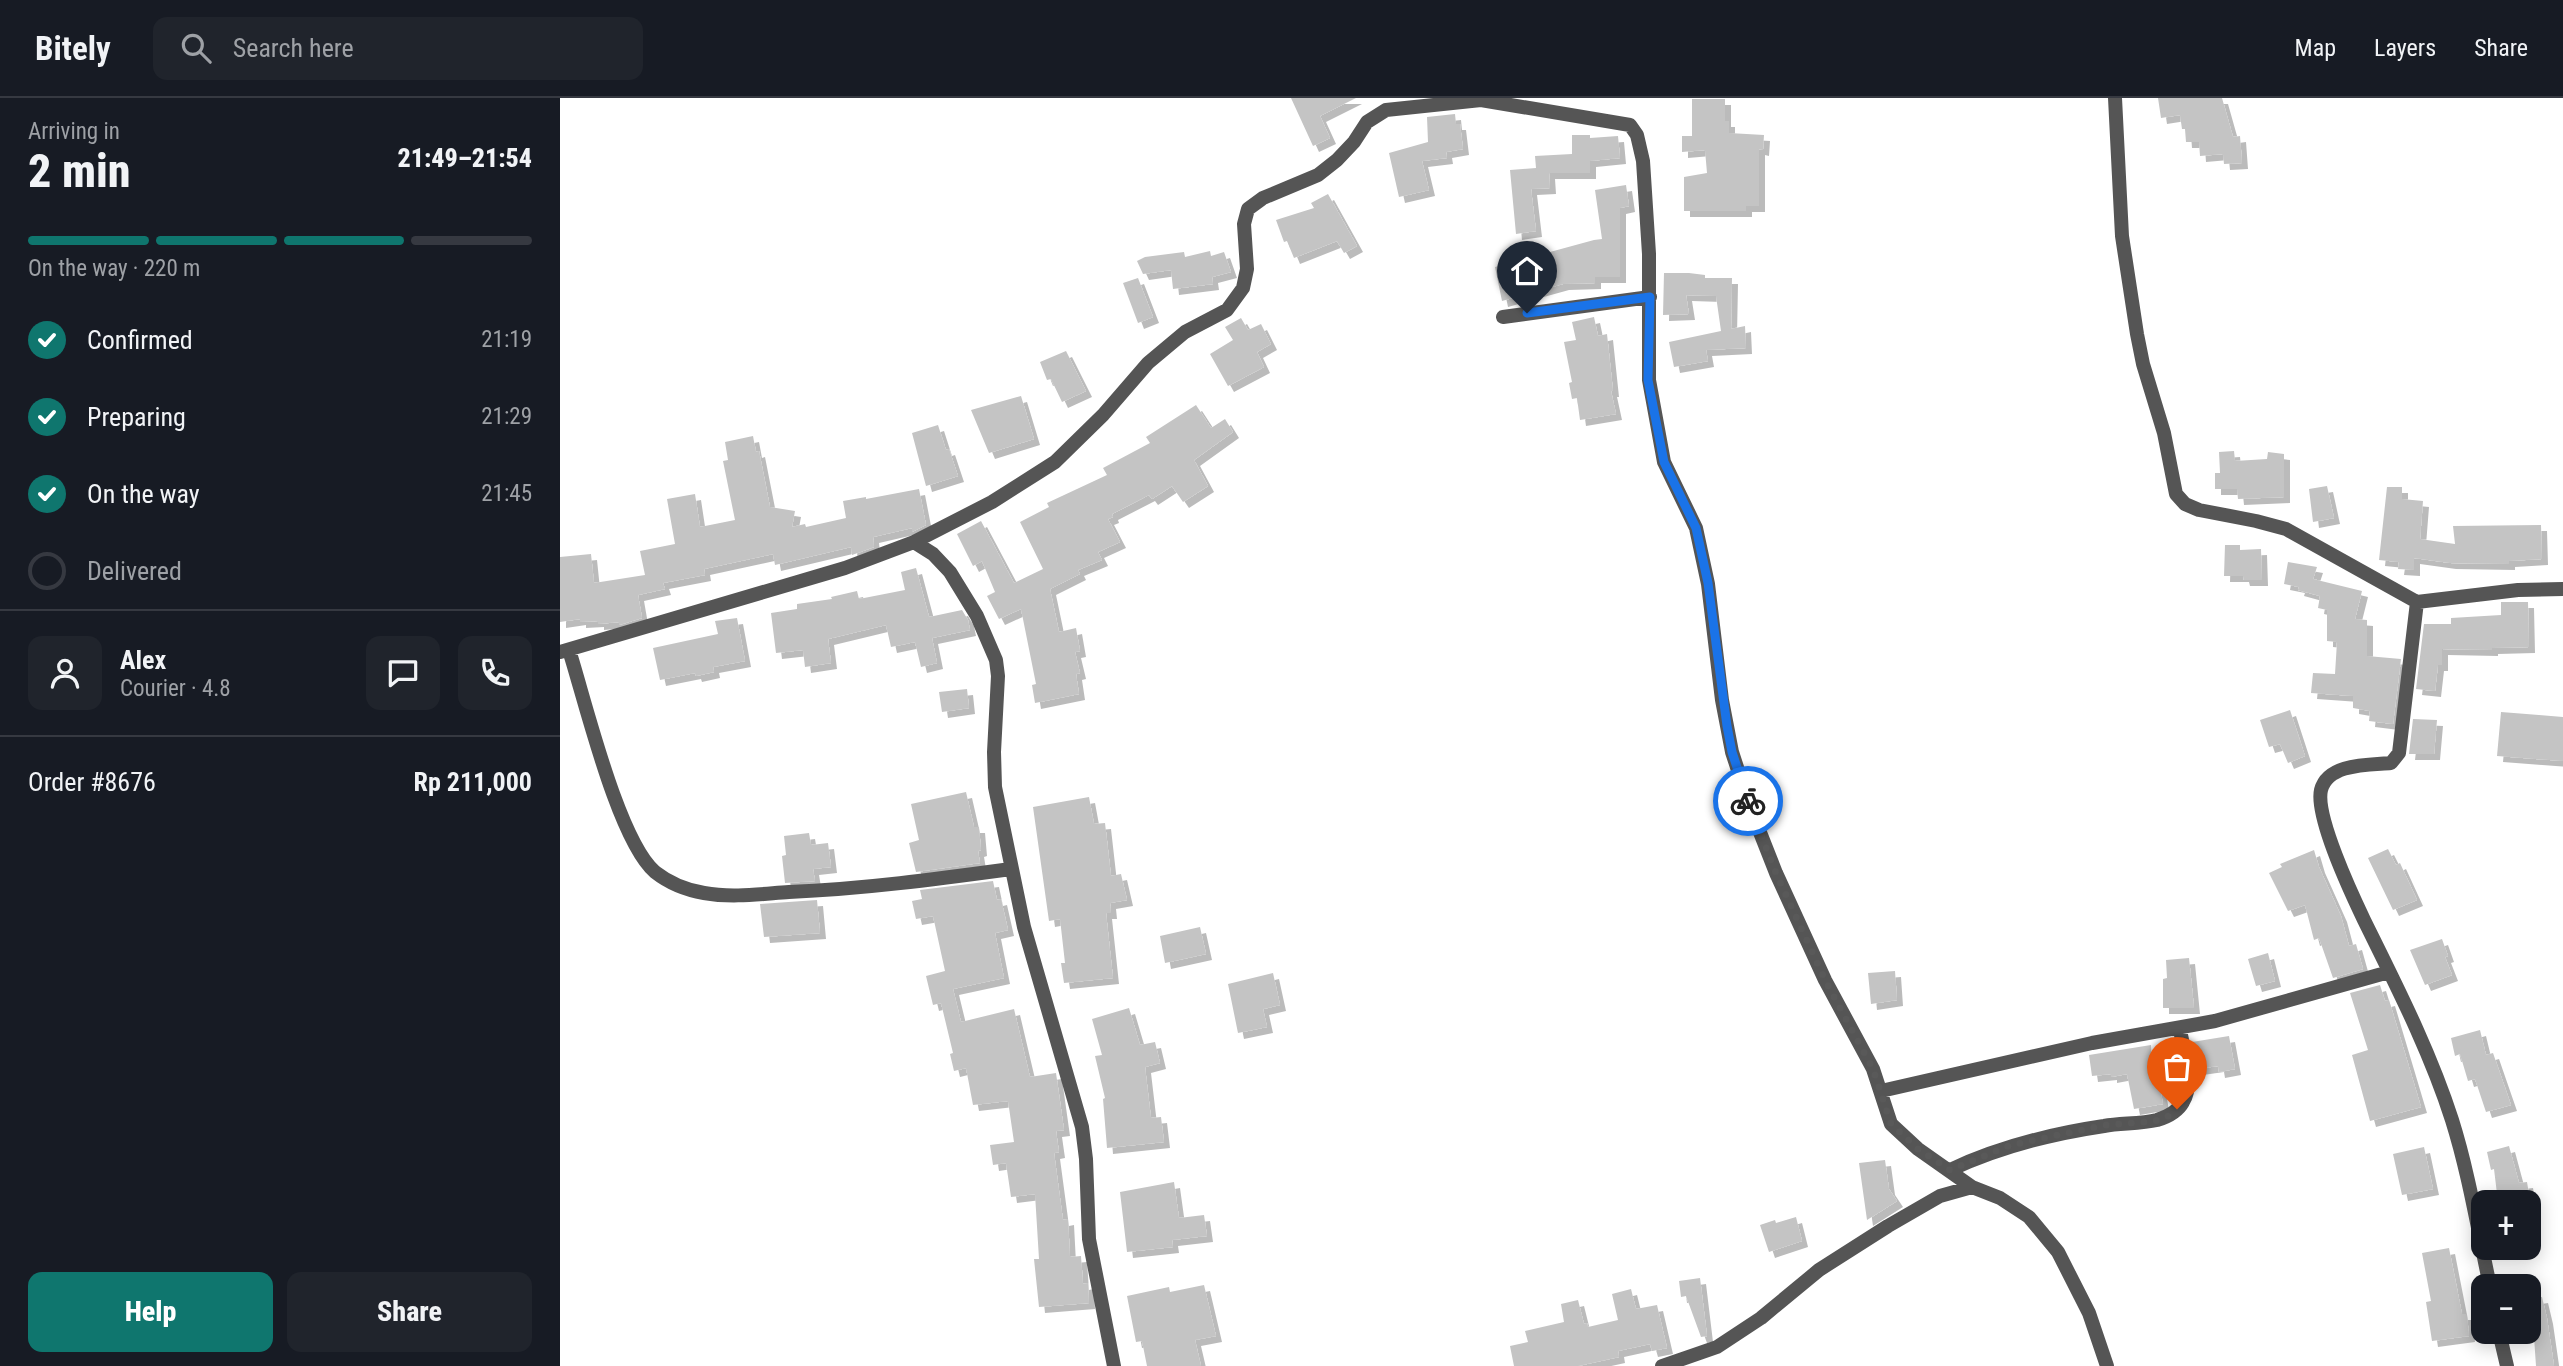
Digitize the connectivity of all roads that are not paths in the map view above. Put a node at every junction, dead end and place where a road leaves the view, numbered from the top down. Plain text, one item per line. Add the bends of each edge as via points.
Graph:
1 (2115, 98) edge
2 (1481, 99) edge
3 (1650, 297) junction
4 (1503, 317) dead end
5 (914, 542) junction
6 (2563, 589) edge
7 (2417, 602) junction
8 (565, 651) edge
9 (1011, 869) junction
10 (2389, 972) junction
11 (2180, 1029) junction
12 (1881, 1091) junction
13 (1950, 1170) junction
14 (1972, 1187) junction
15 (2487, 1274) edge
16 (2502, 1344) edge
17 (1114, 1366) edge
18 (1662, 1366) edge
19 (2107, 1366) edge
20 (2507, 1366) edge

1 - 7 street via 2122,236 2137,334 2176,494 2199,510 2286,529
2 - 3 street via 1630,125 1643,161
2 - 5 street via 1386,110 1367,122 1354,142 1318,175 1248,209 1244,224 1247,269 1243,288 1227,310 1185,332 1147,363 1055,462 992,502
3 - 4 street
3 - 12 street via 1648,380 1664,462 1696,528 1732,752 1776,873
5 - 8 street via 845,568
5 - 9 street via 950,572 977,616 996,660 995,787
6 - 7 street
7 - 10 street via 2399,753 2391,763 2345,768 2321,789 2325,822 2347,884
8 - 9 street via 627,825 654,871 676,885 738,896 890,885
9 - 17 street via 1082,1127 1089,1239
10 - 11 street
10 - 15 street via 2452,1121
11 - 12 street via 2092,1043
11 - 13 street via 2187,1091 2183,1102 2167,1117 2011,1145
12 - 13 street via 1897,1131
13 - 14 street
14 - 18 street via 1940,1196 1876,1233 1819,1269 1761,1318 1717,1347
14 - 19 street via 2029,1217 2058,1252 2089,1313
16 - 20 street

